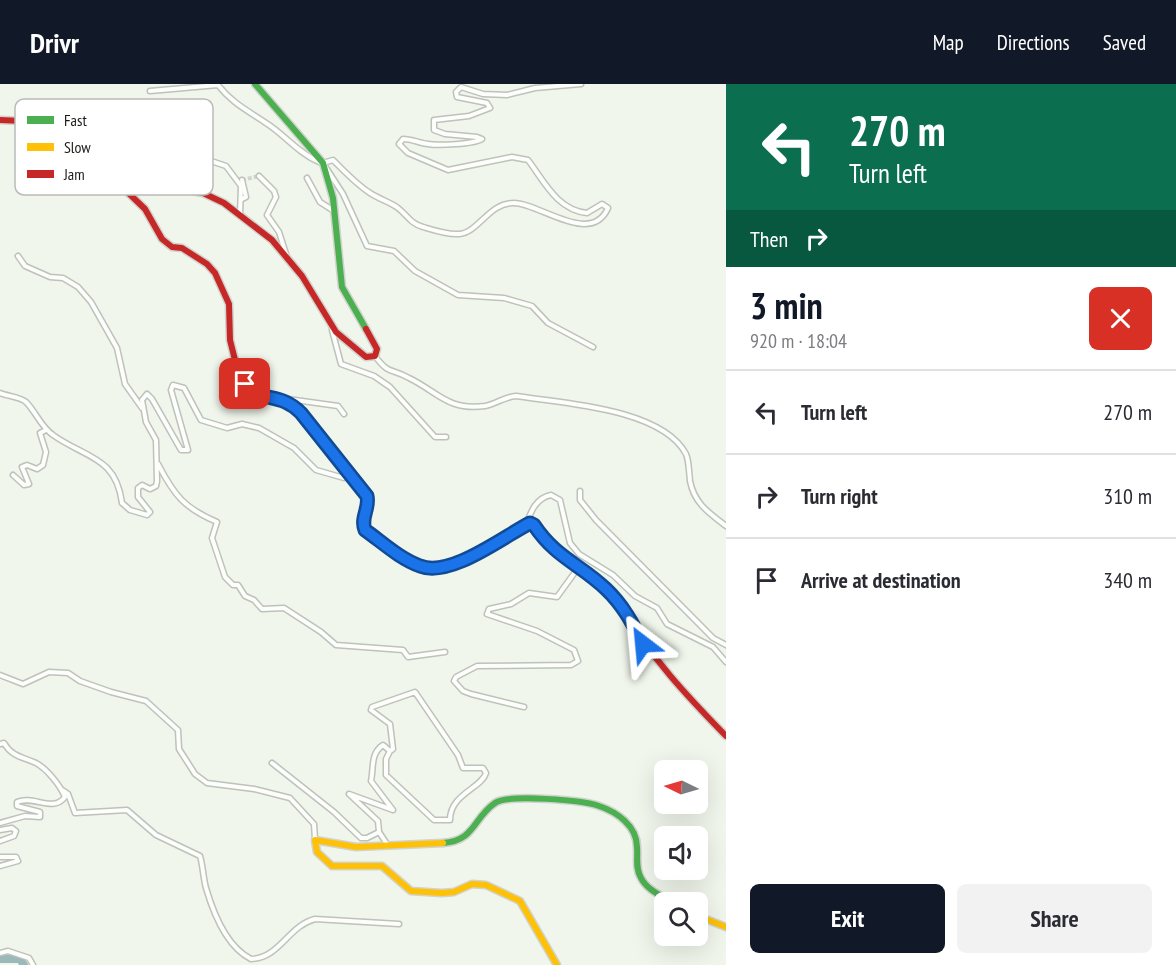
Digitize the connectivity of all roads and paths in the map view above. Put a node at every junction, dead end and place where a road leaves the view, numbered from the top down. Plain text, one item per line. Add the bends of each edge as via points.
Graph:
1 (255, 84) edge
2 (581, 84) edge
3 (150, 91) dead end
4 (0, 120) edge
5 (15, 121) edge
6 (213, 162) edge
7 (323, 163) junction
8 (259, 176) dead end
9 (307, 178) dead end
10 (242, 180) dead end
11 (131, 195) edge
12 (207, 195) edge
13 (242, 200) junction
14 (335, 211) junction
15 (240, 215) junction
16 (18, 256) dead end
17 (287, 258) junction
18 (330, 320) junction
19 (593, 347) dead end
20 (375, 356) junction
21 (0, 393) edge
22 (281, 399) junction
23 (142, 408) junction
24 (344, 414) dead end
25 (46, 430) junction
26 (446, 437) dead end
27 (157, 461) junction
28 (347, 474) junction
29 (13, 475) dead end
30 (580, 491) dead end
31 (525, 526) junction
32 (726, 526) edge
33 (578, 568) junction
34 (726, 645) edge
35 (445, 652) dead end
36 (726, 662) edge
37 (0, 675) edge
38 (524, 707) dead end
39 (726, 736) edge
40 (0, 744) edge
41 (390, 751) junction
42 (272, 763) dead end
43 (62, 790) junction
44 (0, 823) edge
45 (0, 830) edge
46 (379, 832) junction
47 (315, 840) junction
48 (0, 841) edge
49 (388, 844) junction
50 (0, 857) edge
51 (0, 866) edge
52 (655, 892) edge
53 (708, 920) edge
54 (399, 924) dead end
55 (726, 927) edge
56 (0, 952) edge
57 (33, 965) edge
58 (557, 965) edge

1 - 7 main road
2 - 7 street via 507,95 483,94 461,87 457,97 487,103 490,108 470,116 434,120 434,130 482,139 469,144 429,144 403,139 399,144 408,153 448,170 512,157 528,160 567,208 586,213 602,204 608,208 590,222 578,224 558,219 511,202 488,213 468,231 440,231 411,221 357,184 333,160
3 - 7 street via 218,85 231,101 267,123 308,157
4 - 5 main road
6 - 13 street via 226,166 242,186
7 - 14 main road
7 - 19 street via 343,194 367,246 394,251 415,272 458,295 504,298 532,306 548,323
8 - 17 street via 274,191 276,197 267,215 279,232
9 - 14 street via 320,202
10 - 13 street via 246,197
11 - 22 main road via 159,227 162,239 207,264 215,273 229,304 230,340 238,372 253,393
12 - 15 main road
13 - 15 street
14 - 20 main road via 342,287 377,349
15 - 17 main road via 272,240
16 - 23 street via 25,266 50,278 63,278 91,302 117,348 125,384
17 - 18 main road
18 - 20 main road via 353,348 366,357
18 - 26 street via 341,364 374,376 390,387 435,437
20 - 32 street via 386,370 408,377 443,401 459,406 486,405 516,396 610,411 654,424 686,454 691,487 699,504
21 - 25 street via 26,401
22 - 24 street via 338,406
22 - 28 main road via 301,413
23 - 27 street via 156,440
23 - 28 street via 147,394 181,450 186,452 171,390 178,384 201,420 227,428 242,424 259,428 294,448 316,470 344,478
25 - 27 street via 102,462 116,477 122,503 139,513 150,512 138,497 138,488 156,486
25 - 29 street via 40,433 46,452 43,465 37,469 22,467 28,486
27 - 35 street via 175,495 217,522 212,538 225,577 232,585 238,585 256,606 284,608 336,645 403,650 408,657
28 - 31 main road via 367,496 365,530 421,567 441,569
30 - 34 street via 580,500 596,520 713,638
31 - 33 main road via 534,525 547,544
31 - 36 street via 535,504 543,497 551,495 560,500 570,543 579,554 657,608 667,624 713,647
33 - 38 street via 557,597 529,593 511,604 489,609 487,614 537,631 574,650 578,661 571,665 477,666 454,681 463,691
33 - 39 main road via 618,601 655,659
37 - 47 street via 23,684 49,672 68,673 111,693 146,701 178,730 179,749 195,774 207,783 290,798 314,824
40 - 43 street via 4,743 9,753 40,765
41 - 41 street via 386,775 434,820 450,820 460,797 486,773 483,768 463,768 416,692 372,707 374,714 390,723
41 - 46 street via 383,745 373,755 371,781 393,810 349,794 378,821
42 - 46 street via 361,838
43 - 44 street via 65,796 52,805 32,800 17,802 17,806 40,812 40,817 25,816
43 - 54 street via 68,794 75,813 127,810 156,835 200,856 206,887 220,921 235,946 251,959 272,954 304,922 315,919
45 - 48 street via 16,831 14,836
46 - 49 street
47 - 49 main road via 356,847
47 - 58 main road via 317,852 332,866 382,866 411,891 454,892 472,884 502,891 520,901 528,911
49 - 52 main road via 463,839 485,813 508,798 600,806 631,827 639,841 636,866 640,877
50 - 51 street via 16,857 18,861
53 - 55 main road
56 - 57 street via 29,958

